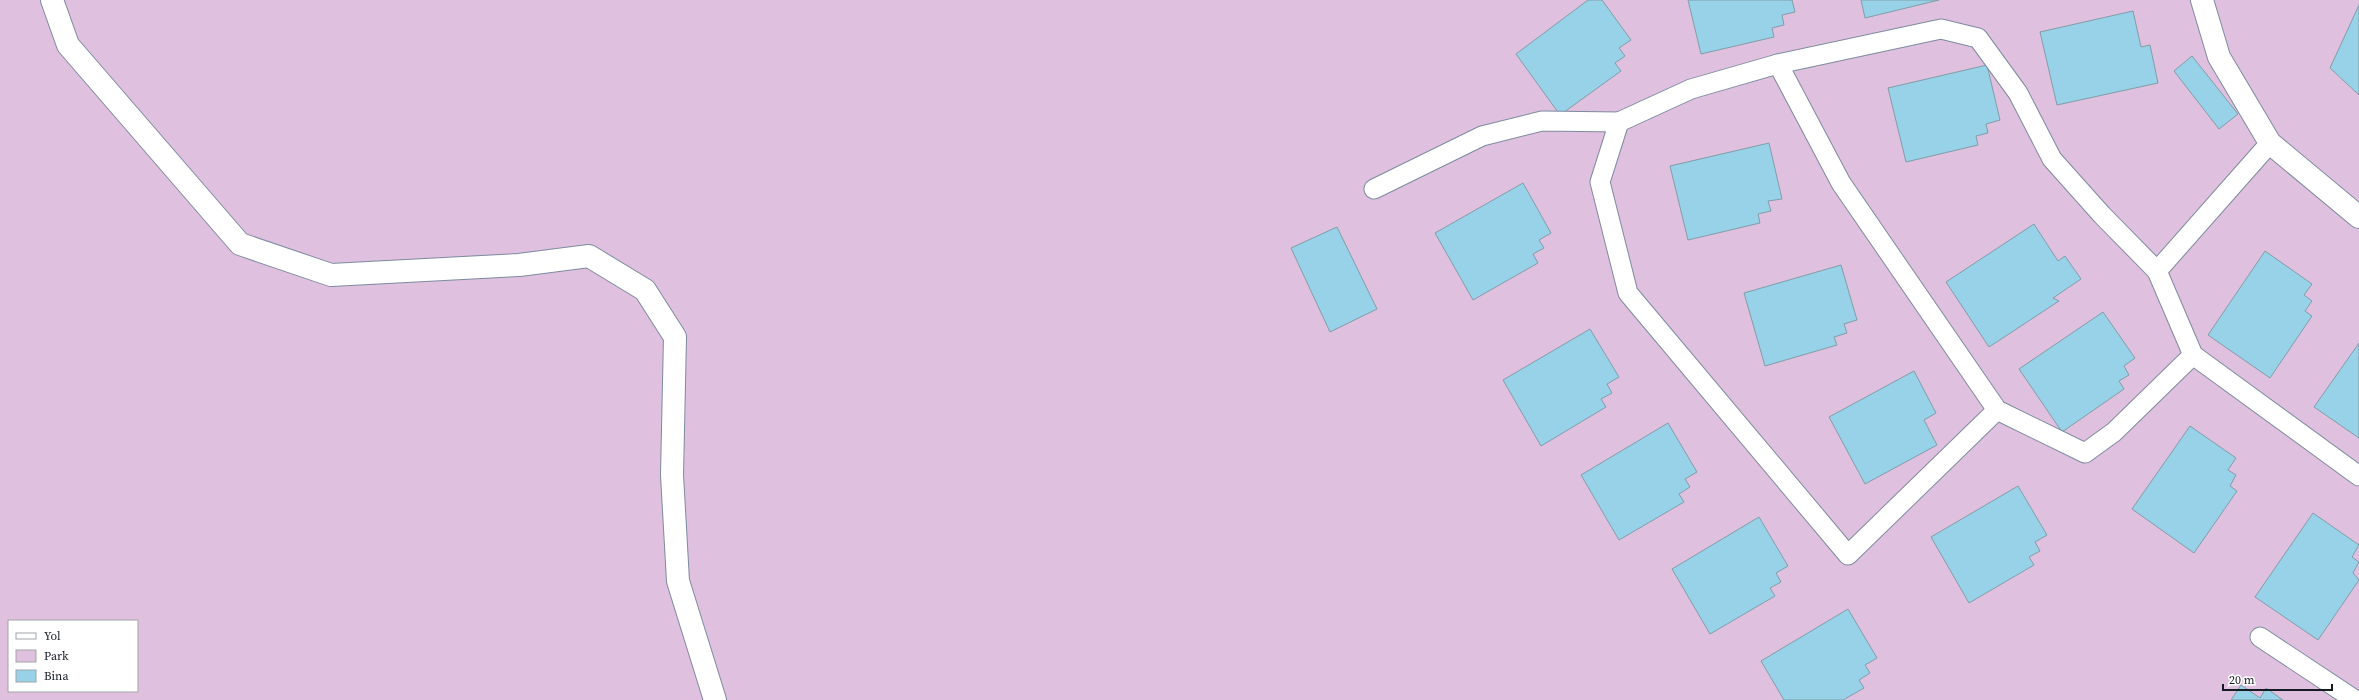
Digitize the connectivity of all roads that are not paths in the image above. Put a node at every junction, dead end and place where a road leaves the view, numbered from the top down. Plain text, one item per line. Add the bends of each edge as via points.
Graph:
1 (52, 0) edge
2 (2202, 0) edge
3 (1778, 64) junction
4 (1619, 122) junction
5 (2270, 143) junction
6 (1374, 189) dead end
7 (2359, 216) edge
8 (2157, 271) junction
9 (2193, 356) junction
10 (1997, 410) junction
11 (2359, 476) edge
12 (2260, 637) dead end
13 (715, 700) edge
14 (2355, 700) edge

1 - 13 street via 68,44 240,244 331,275 519,266 588,256 645,290 676,337 672,475 678,580
2 - 5 street via 2219,56
3 - 4 lane via 1690,89
3 - 8 lane via 1941,29 1978,38 2018,93 2052,159
3 - 10 lane via 1841,183
4 - 6 lane via 1542,120 1482,136
4 - 10 lane via 1600,182 1628,293 1848,555
5 - 7 street
5 - 8 lane
8 - 9 lane
9 - 10 lane via 2114,432 2085,453
9 - 11 lane
12 - 14 lane

